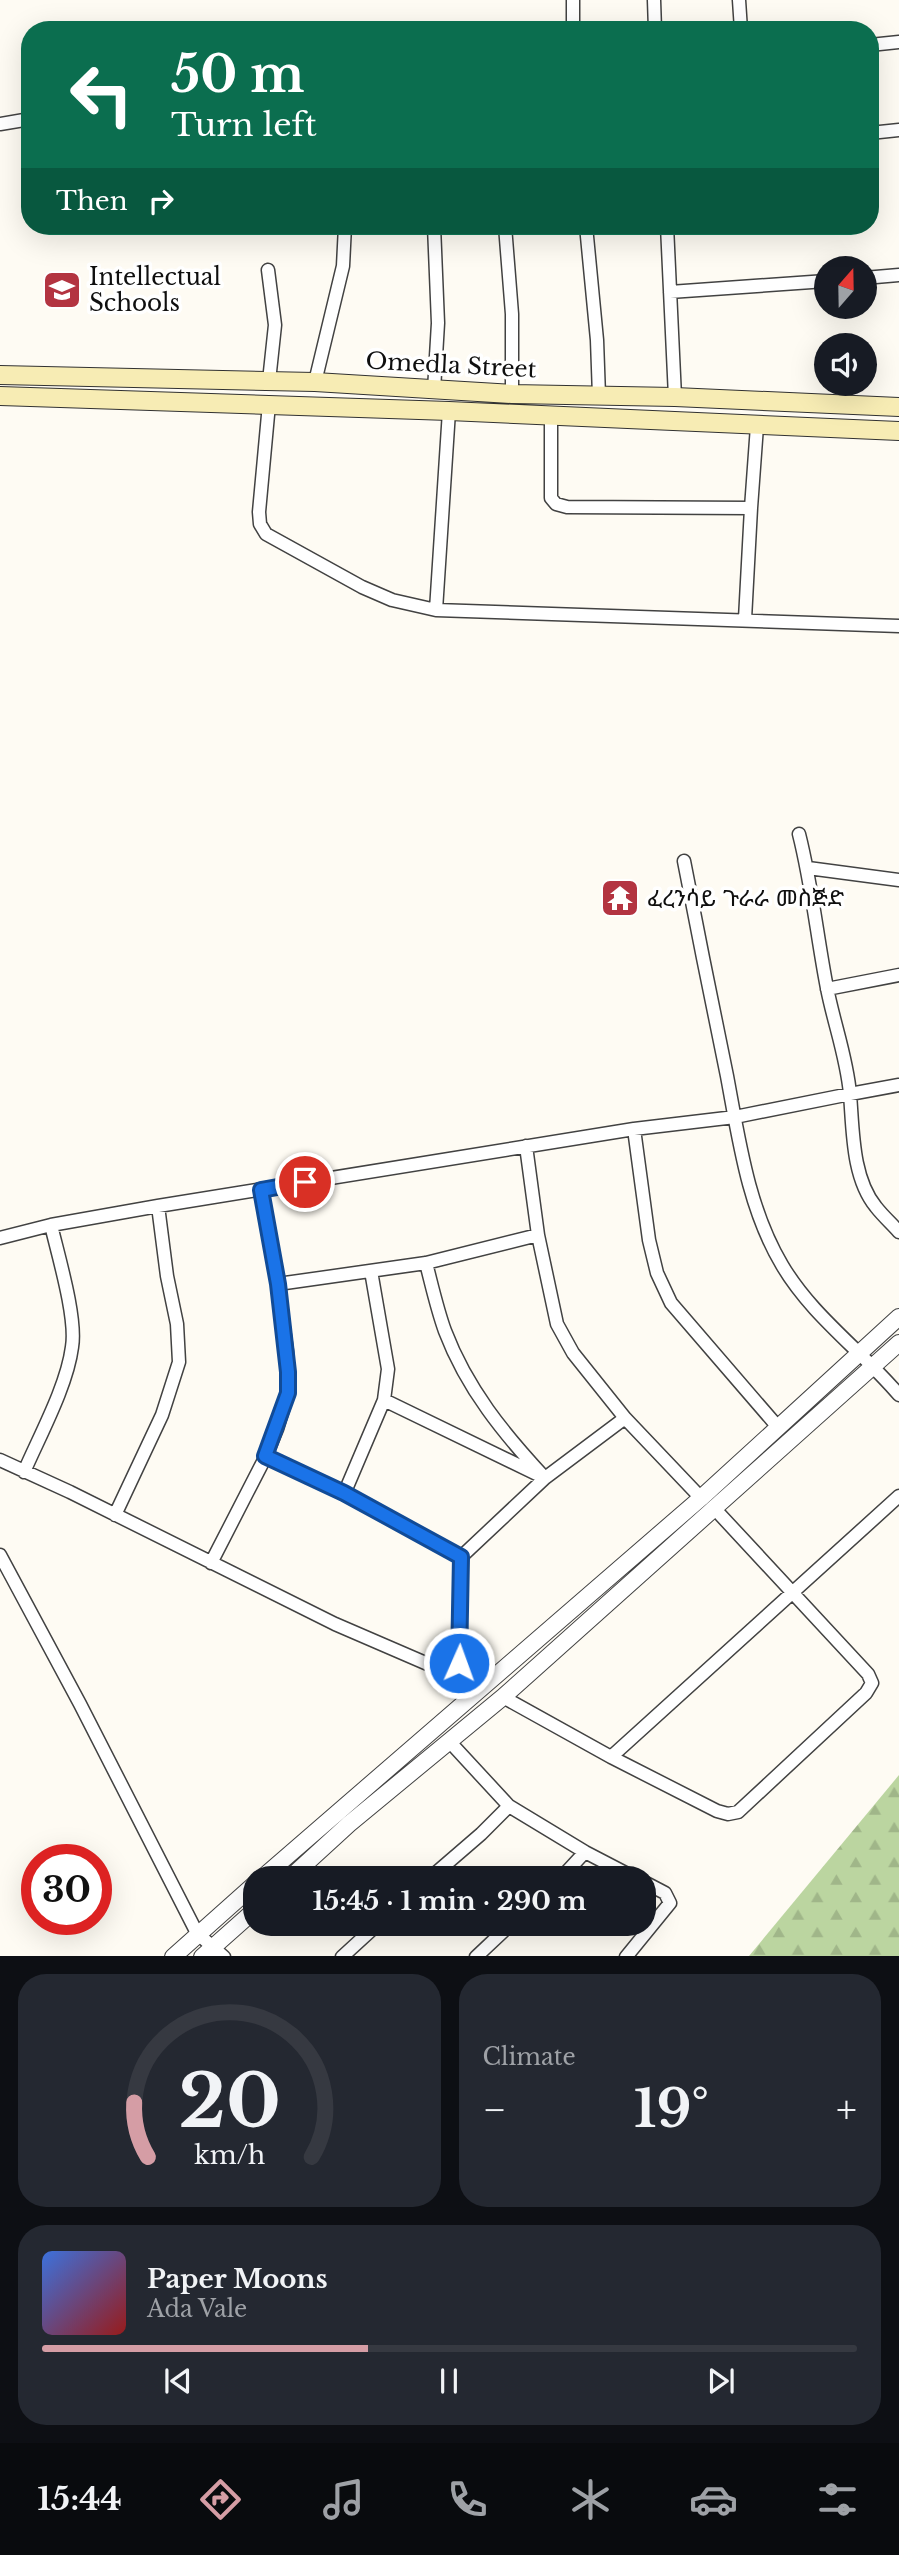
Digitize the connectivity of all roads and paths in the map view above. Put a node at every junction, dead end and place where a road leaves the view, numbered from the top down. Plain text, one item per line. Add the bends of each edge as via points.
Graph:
1 (573, 0) edge
2 (654, 0) edge
3 (739, 0) edge
4 (573, 21) edge
5 (655, 21) edge
6 (740, 21) edge
7 (899, 42) edge
8 (879, 44) edge
9 (21, 120) edge
10 (0, 124) edge
11 (899, 130) edge
12 (879, 132) edge
13 (345, 235) edge
14 (434, 235) edge
15 (506, 235) edge
16 (587, 235) edge
17 (667, 235) edge
18 (268, 270) dead end
19 (899, 275) edge
20 (877, 277) edge
21 (814, 282) edge
22 (670, 292) junction
23 (0, 375) edge
24 (269, 381) junction
25 (315, 382) junction
26 (434, 390) junction
27 (512, 394) junction
28 (0, 396) edge
29 (599, 396) junction
30 (675, 397) junction
31 (269, 404) junction
32 (899, 407) edge
33 (449, 411) junction
34 (551, 416) junction
35 (757, 426) junction
36 (899, 430) edge
37 (751, 508) junction
38 (436, 610) junction
39 (745, 620) junction
40 (899, 626) edge
41 (799, 834) dead end
42 (684, 861) dead end
43 (808, 867) junction
44 (899, 880) edge
45 (899, 975) edge
46 (827, 989) junction
47 (899, 1085) edge
48 (850, 1094) junction
49 (735, 1117) junction
50 (634, 1129) junction
51 (526, 1146) junction
52 (261, 1190) junction
53 (158, 1206) junction
54 (51, 1226) junction
55 (899, 1232) edge
56 (538, 1235) junction
57 (0, 1238) edge
58 (426, 1263) junction
59 (371, 1271) junction
60 (278, 1284) junction
61 (899, 1317) edge
62 (899, 1343) edge
63 (858, 1353) junction
64 (875, 1367) junction
65 (899, 1395) edge
66 (384, 1401) junction
67 (625, 1418) junction
68 (777, 1426) junction
69 (265, 1456) junction
70 (0, 1460) edge
71 (24, 1472) junction
72 (545, 1478) junction
73 (344, 1493) junction
74 (899, 1496) edge
75 (707, 1503) junction
76 (115, 1515) junction
77 (0, 1555) edge
78 (461, 1557) junction
79 (211, 1563) junction
80 (793, 1594) junction
81 (458, 1679) junction
82 (481, 1687) junction
83 (503, 1697) junction
84 (462, 1704) junction
85 (478, 1718) junction
86 (449, 1741) junction
87 (611, 1757) junction
88 (509, 1806) junction
89 (585, 1852) junction
90 (276, 1866) edge
91 (303, 1866) edge
92 (444, 1866) edge
93 (572, 1866) edge
94 (612, 1866) edge
95 (656, 1889) edge
96 (243, 1894) edge
97 (656, 1920) edge
98 (243, 1923) edge
99 (197, 1933) junction
100 (364, 1936) edge
101 (498, 1936) edge
102 (643, 1936) edge
103 (213, 1954) edge
104 (173, 1956) edge
105 (342, 1956) edge
106 (476, 1956) edge
107 (626, 1956) edge

1 - 4 street
2 - 5 street
3 - 6 street
7 - 8 street
9 - 10 street
11 - 12 street
13 - 25 street via 343,266
14 - 26 street via 438,323
15 - 27 street
16 - 29 street
17 - 22 street
18 - 24 street via 275,324
19 - 20 street
21 - 22 street
22 - 30 street
23 - 24 main road, Omedla Street
24 - 25 main road, Omedla Street
25 - 26 main road, Omedla Street
26 - 27 main road, Omedla Street
27 - 29 main road, Omedla Street
28 - 31 main road, Omedla Street
29 - 30 main road, Omedla Street
30 - 32 main road, Omedla Street
31 - 33 main road, Omedla Street
31 - 38 street via 259,512 267,534 362,587 392,600
33 - 34 main road, Omedla Street
33 - 38 street
34 - 35 main road, Omedla Street
34 - 37 street via 551,498 556,504
35 - 36 main road, Omedla Street
35 - 37 street
37 - 39 street
38 - 39 street
39 - 40 street
41 - 43 street
42 - 49 street
43 - 44 street
43 - 46 street
45 - 46 street
46 - 48 street
47 - 48 street
48 - 49 street
48 - 55 street via 854,1150 862,1180 874,1206
49 - 50 street
49 - 63 street via 757,1213 768,1240 798,1290
50 - 51 street
50 - 68 street via 649,1240 671,1303
51 - 52 street
51 - 56 street
52 - 53 street
52 - 60 street
53 - 54 street
53 - 76 street via 177,1324 178,1362 162,1415
54 - 57 street
54 - 71 street via 73,1345
56 - 58 street
56 - 67 street via 557,1324 573,1353
58 - 59 street
58 - 72 street via 444,1330 459,1363 495,1423
59 - 60 street
59 - 66 street via 388,1369
60 - 69 street via 288,1393
61 - 63 street
62 - 64 street
63 - 64 street
63 - 68 street
64 - 65 street
64 - 75 street
66 - 72 street
66 - 73 street
67 - 72 street
67 - 75 street
68 - 75 street
69 - 73 street
69 - 79 street
70 - 71 street
71 - 76 street
72 - 78 street
73 - 78 street
74 - 80 street
75 - 80 street
75 - 82 street
75 - 83 street
76 - 79 street
77 - 99 street
78 - 81 street
79 - 81 street
80 - 87 street
80 - 87 street via 872,1683 738,1812 717,1811
81 - 82 street
82 - 84 street
83 - 85 street
83 - 87 street
84 - 85 street
84 - 90 street
85 - 86 street
86 - 88 street
86 - 91 street
88 - 89 street
88 - 92 street
89 - 93 street
89 - 94 street
95 - 97 street via 670,1903
96 - 99 street
98 - 103 street
99 - 103 street
99 - 104 street
100 - 105 street
101 - 106 street
102 - 107 street

